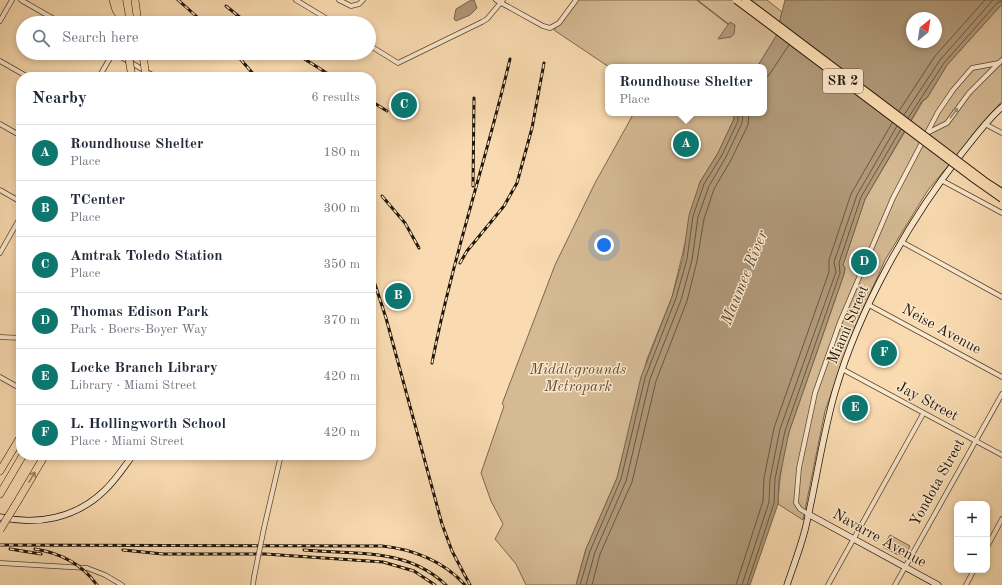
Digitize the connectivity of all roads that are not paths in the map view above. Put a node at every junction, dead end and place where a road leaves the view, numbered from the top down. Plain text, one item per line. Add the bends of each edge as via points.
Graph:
1 (12, 0) edge
2 (21, 0) edge
3 (32, 0) edge
4 (113, 0) edge
5 (119, 0) edge
6 (135, 0) edge
7 (296, 0) edge
8 (339, 0) edge
9 (363, 0) edge
10 (496, 0) edge
11 (576, 0) edge
12 (736, 0) edge
13 (745, 0) edge
14 (502, 1) edge
15 (29, 5) junction
16 (49, 16) edge
17 (120, 16) edge
18 (121, 16) edge
19 (137, 16) edge
20 (322, 16) edge
21 (0, 21) edge
22 (376, 49) edge
23 (109, 60) edge
24 (126, 60) edge
25 (129, 60) edge
26 (144, 60) edge
27 (0, 61) edge
28 (1000, 62) edge
29 (19, 72) edge
30 (102, 72) edge
31 (131, 72) edge
32 (145, 72) edge
33 (147, 72) edge
34 (1002, 107) edge
35 (0, 124) edge
36 (986, 124) junction
37 (16, 133) edge
38 (1002, 133) edge
39 (924, 137) junction
40 (951, 159) junction
41 (941, 180) junction
42 (0, 190) edge
43 (1002, 192) edge
44 (16, 199) edge
45 (1002, 199) edge
46 (1002, 213) edge
47 (16, 223) edge
48 (902, 242) junction
49 (2, 244) edge
50 (0, 253) edge
51 (1002, 297) edge
52 (869, 305) junction
53 (0, 337) edge
54 (16, 338) edge
55 (842, 369) junction
56 (0, 377) edge
57 (1002, 377) edge
58 (16, 386) edge
59 (1002, 394) edge
60 (923, 414) junction
61 (975, 441) junction
62 (16, 444) edge
63 (1002, 455) edge
64 (20, 460) edge
65 (42, 460) edge
66 (129, 460) edge
67 (279, 460) edge
68 (0, 471) edge
69 (0, 494) edge
70 (808, 514) junction
71 (0, 516) edge
72 (1002, 519) edge
73 (0, 530) edge
74 (854, 539) junction
75 (990, 541) edge
76 (0, 563) edge
77 (905, 567) junction
78 (972, 573) edge
79 (122, 585) edge
80 (253, 585) edge
81 (787, 585) edge
82 (828, 585) edge
83 (895, 585) edge
84 (938, 585) edge
85 (966, 585) edge

1 - 21 street
2 - 15 street
3 - 15 street
4 - 17 highway
5 - 18 highway
6 - 19 highway
7 - 20 street
8 - 9 street via 351,6
10 - 14 street
11 - 14 street via 559,23 550,28 542,26
12 - 40 main road, SR 2, bridge
13 - 40 main road, SR 2, bridge
14 - 22 street via 482,22 398,63
15 - 16 street
23 - 30 street
24 - 33 street
25 - 31 highway, bridge
26 - 32 highway, bridge
27 - 29 street
39 -> 28 street via 947,122 969,93
28 - 39 street via 977,66 968,72 942,106
34 - 36 street, Miami Street
35 - 37 street
36 - 38 street
36 - 41 street, Miami Street
39 - 70 street via 893,198 848,302 817,387 805,434 795,499 797,506
40 - 43 main road, SR 2, bridge
40 - 45 main road, SR 2, bridge
41 - 46 street
41 - 48 street, Miami Street
42 - 44 street
47 - 49 street
48 - 51 street
48 - 52 street, Miami Street
49 - 50 street
52 - 55 street, Miami Street
52 - 57 street, Neise Avenue
53 - 54 street
55 - 60 street, Jay Street
55 - 70 street, Miami Street via 816,470
56 - 58 street
59 - 61 street, Yondota Street
60 - 61 street, Jay Street
60 - 74 street
61 - 63 street, Jay Street
61 - 77 street, Yondota Street
62 - 68 highway
64 - 69 highway
73 -> 65 highway, bridge
66 - 71 street via 104,492 70,514 49,520 31,521
67 - 80 street, bridge
70 - 74 street, Navarre Avenue
70 - 81 street, Miami Street
72 - 75 street
74 - 77 street, Navarre Avenue
74 - 82 street
76 - 79 street via 87,568
77 - 83 street, Yondota Street
77 - 84 street, Navarre Avenue
78 - 85 street

